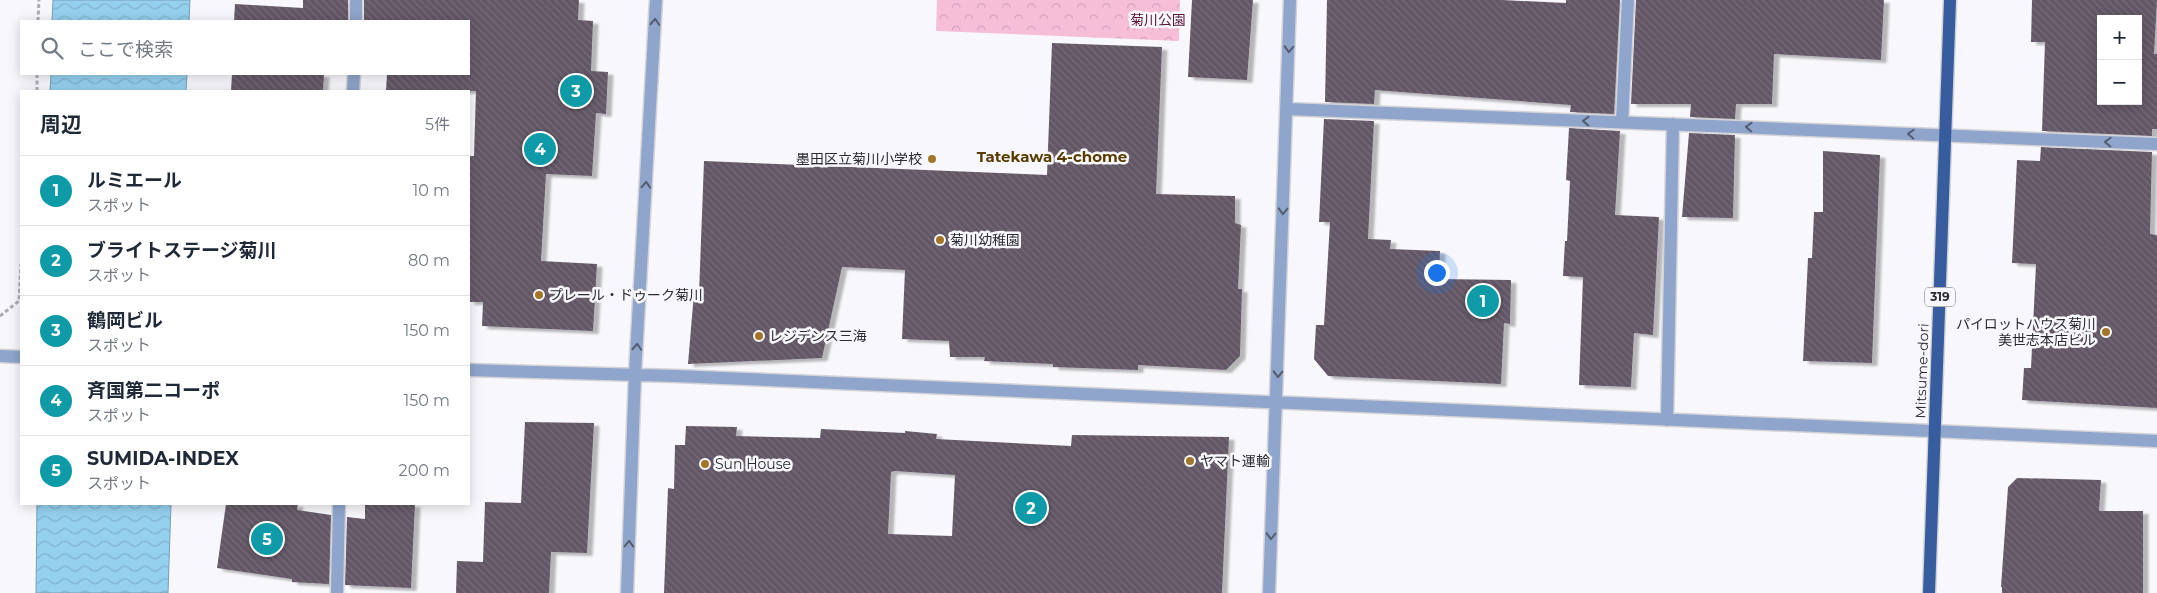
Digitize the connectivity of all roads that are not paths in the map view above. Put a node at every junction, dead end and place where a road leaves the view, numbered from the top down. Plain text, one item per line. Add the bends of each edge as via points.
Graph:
1 (356, 0) edge
2 (656, 0) edge
3 (1290, 0) edge
4 (1628, 0) edge
5 (1950, 0) edge
6 (356, 20) edge
7 (354, 75) edge
8 (353, 90) edge
9 (1287, 109) junction
10 (1622, 122) junction
11 (1673, 124) junction
12 (1945, 135) junction
13 (2157, 144) edge
14 (2, 356) edge
15 (20, 357) edge
16 (470, 370) edge
17 (635, 374) junction
18 (1276, 402) junction
19 (1667, 420) junction
20 (1935, 431) junction
21 (2157, 441) edge
22 (339, 505) edge
23 (337, 593) edge
24 (627, 593) edge
25 (1269, 593) edge
26 (1928, 593) edge

1 - 6 street
17 -> 2 street
3 -> 9 street
4 - 10 street
5 - 12 main road, Mitsume-dori / 319
7 - 8 street
10 -> 9 street
9 -> 18 street
10 - 11 street
12 -> 11 street
11 - 19 street
13 -> 12 street
12 - 20 main road, Mitsume-dori / 319
14 - 15 street
16 - 17 street
17 - 18 street
24 -> 17 street
18 - 19 street
18 -> 25 street
19 - 20 street
20 - 21 street
20 - 26 main road, Mitsume-dori / 319
22 - 23 street

